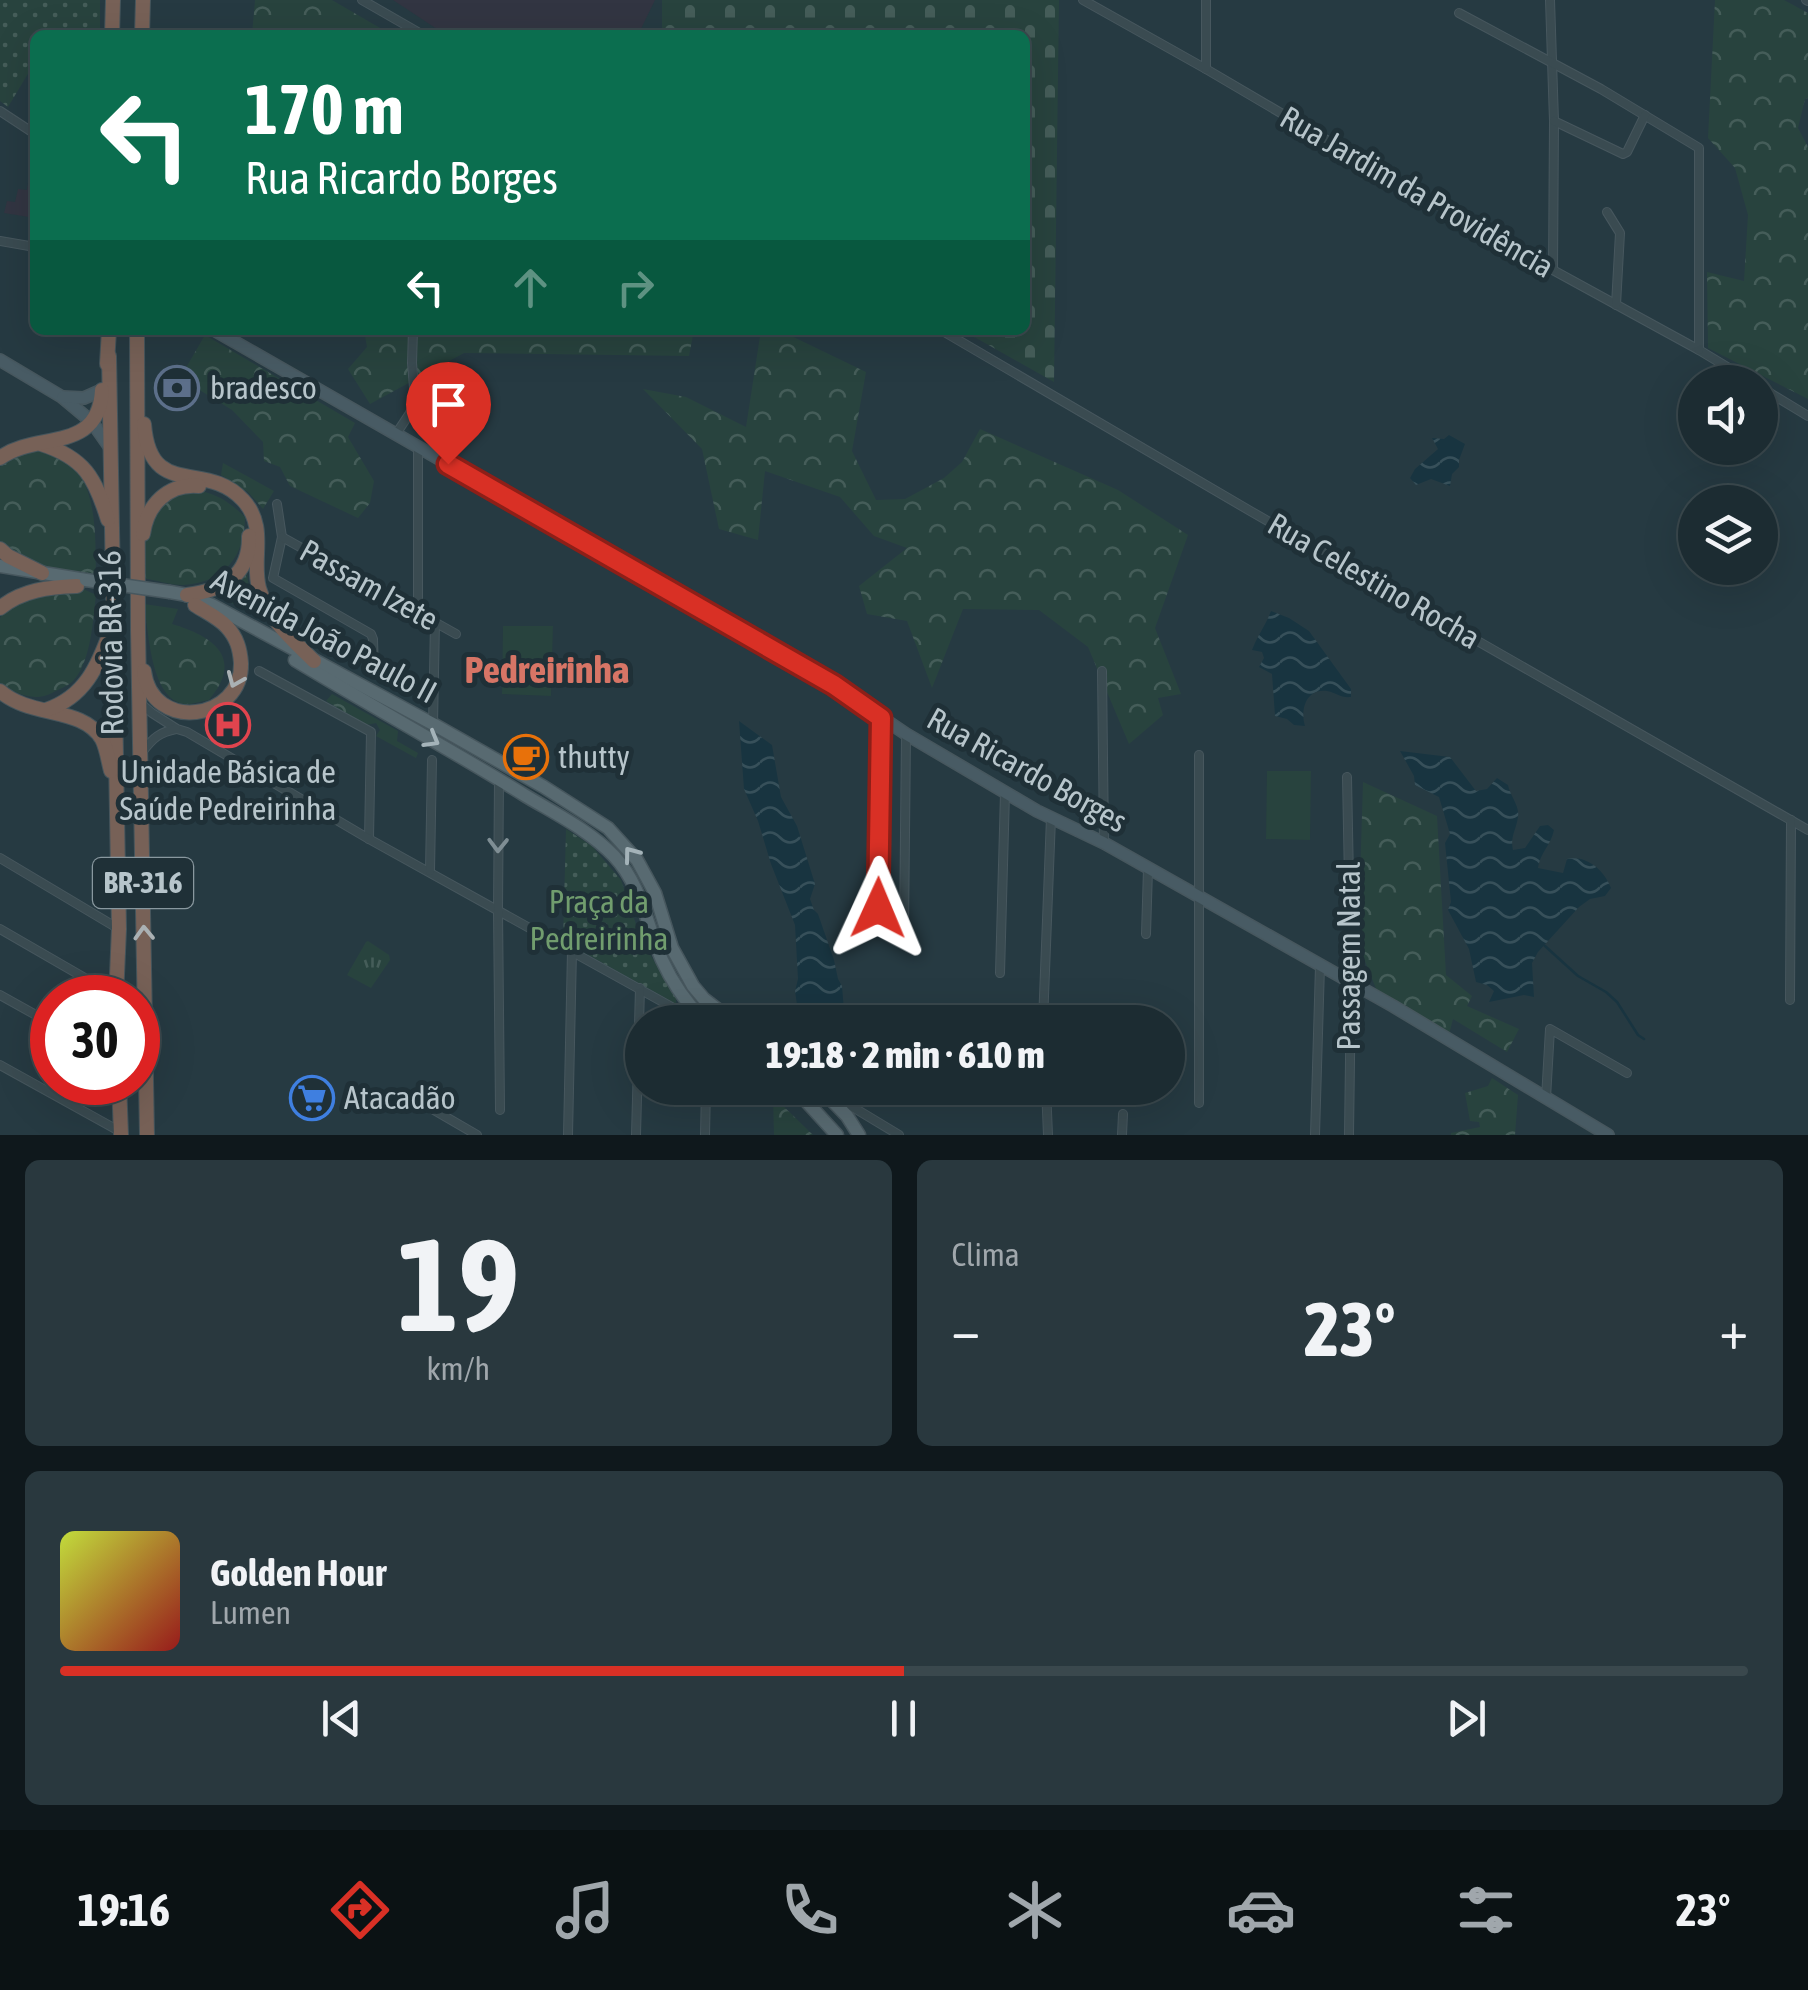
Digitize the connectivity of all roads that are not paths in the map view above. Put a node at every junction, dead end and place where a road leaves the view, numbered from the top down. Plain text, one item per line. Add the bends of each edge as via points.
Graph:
1 (113, 0) edge
2 (143, 0) edge
3 (362, 0) edge
4 (1083, 0) edge
5 (1103, 0) edge
6 (1206, 0) edge
7 (1550, 0) edge
8 (1103, 12) junction
9 (1460, 13) dead end
10 (112, 30) edge
11 (142, 30) edge
12 (415, 30) edge
13 (1551, 61) junction
14 (1206, 69) junction
15 (0, 111) edge
16 (1645, 115) junction
17 (1554, 121) junction
18 (30, 131) edge
19 (1607, 212) dead end
20 (0, 241) edge
21 (30, 247) edge
22 (1553, 270) junction
23 (1616, 305) junction
24 (109, 335) edge
25 (137, 335) edge
26 (223, 335) edge
27 (413, 335) edge
28 (950, 335) edge
29 (1699, 350) junction
30 (136, 355) junction
31 (110, 356) junction
32 (0, 360) edge
33 (1724, 365) edge
34 (102, 390) junction
35 (62, 397) junction
36 (1778, 398) edge
37 (1808, 416) edge
38 (92, 422) junction
39 (396, 434) junction
40 (40, 444) junction
41 (418, 447) junction
42 (112, 449) junction
43 (0, 458) edge
44 (277, 504) dead end
45 (282, 537) junction
46 (114, 540) junction
47 (0, 549) edge
48 (0, 569) edge
49 (137, 570) junction
50 (42, 573) junction
51 (83, 584) junction
52 (191, 600) junction
53 (0, 608) edge
54 (418, 612) junction
55 (115, 620) junction
56 (434, 622) junction
57 (138, 630) junction
58 (456, 634) dead end
59 (314, 661) junction
60 (259, 671) dead end
61 (1102, 671) dead end
62 (374, 672) dead end
63 (0, 691) edge
64 (140, 702) junction
65 (42, 711) junction
66 (881, 718) junction
67 (433, 724) junction
68 (177, 729) junction
69 (906, 734) junction
70 (141, 754) junction
71 (1199, 755) dead end
72 (432, 760) dead end
73 (1347, 777) dead end
74 (499, 779) junction
75 (117, 785) junction
76 (1005, 792) junction
77 (1051, 818) junction
78 (1791, 820) junction
79 (1808, 830) edge
80 (369, 839) junction
81 (1104, 843) junction
82 (0, 858) edge
83 (1148, 869) junction
84 (430, 871) junction
85 (1200, 898) junction
86 (878, 908) dead end
87 (498, 910) junction
88 (119, 929) junction
89 (0, 930) edge
90 (904, 931) dead end
91 (1146, 934) dead end
92 (572, 951) junction
93 (1320, 966) junction
94 (1000, 973) dead end
95 (78, 975) edge
96 (117, 975) edge
97 (1351, 984) junction
98 (640, 988) junction
99 (0, 995) edge
100 (1790, 1000) dead end
101 (670, 1005) edge
102 (691, 1005) edge
103 (712, 1005) edge
104 (1044, 1005) edge
105 (30, 1012) edge
106 (0, 1065) edge
107 (1627, 1073) dead end
108 (1546, 1098) junction
109 (415, 1099) dead end
110 (1199, 1103) dead end
111 (119, 1105) edge
112 (706, 1105) edge
113 (810, 1105) edge
114 (836, 1105) edge
115 (849, 1105) edge
116 (1047, 1105) edge
117 (500, 1110) dead end
118 (1122, 1114) dead end
119 (121, 1133) edge
120 (147, 1135) edge
121 (477, 1135) edge
122 (568, 1135) edge
123 (636, 1135) edge
124 (705, 1135) edge
125 (837, 1135) edge
126 (860, 1135) edge
127 (899, 1135) edge
128 (1048, 1135) edge
129 (1122, 1135) edge
130 (1315, 1135) edge
131 (1349, 1135) edge
132 (1608, 1135) edge

1 - 10 highway
2 - 11 highway
3 - 12 street
4 - 8 street, Rua Jardim da Providência
5 - 8 street
6 - 14 street
7 - 13 street
8 - 14 street, Rua Jardim da Providência
9 - 13 street
13 - 16 street
13 - 17 street
14 - 22 street, Rua Jardim da Providência
15 - 18 street
16 - 17 street via 1627,152 1620,153
16 - 29 street via 1699,148
17 - 22 street
19 - 23 street via 1620,233
20 - 21 street
22 - 23 street, Rua Jardim da Providência
23 - 29 street, Rua Jardim da Providência
24 - 31 highway, BR-316
25 - 30 highway, Rodovia BR-316 / BR-316
26 - 39 street, Rua Ricardo Borges
27 - 39 street via 414,400
28 - 78 street, Rua Celestino Rocha
29 - 33 street, Rua Jardim da Providência
30 - 49 highway, Rodovia BR-316 / BR-316
30 - 59 highway via 143,364 150,456 168,472 217,483 244,501 258,529 261,594 278,625
31 - 34 highway
31 - 42 highway, Rodovia BR-316 / BR-316
32 - 35 street
34 - 35 street
34 - 38 highway
35 - 38 street
36 - 37 street
38 - 40 highway
38 - 42 street
39 - 41 street, Rua Ricardo Borges
40 - 43 highway
40 - 46 highway via 88,471
41 - 54 street
41 - 66 street, Rua Ricardo Borges
42 - 46 highway, Rodovia BR-316 / BR-316
44 - 45 street
45 - 54 street, Passam Izete
45 - 62 street via 274,580 371,634
46 - 55 highway, Rodovia BR-316 / BR-316
47 - 50 highway
48 - 50 main road
48 - 51 main road
49 - 52 highway via 144,524 160,498 186,485 231,500 245,517 246,559 230,582
49 - 57 highway, Rodovia BR-316 / BR-316
50 - 51 main road
51 - 52 main road, Avenida João Paulo II, bridge
51 - 53 highway via 31,592
52 -> 57 highway via 230,630 241,658 231,694 209,709 174,711 152,695
52 - 59 main road, Avenida João Paulo II
52 -> 74 main road, Avenida João Paulo II
54 - 56 street, Passam Izete
55 - 65 highway via 91,678 65,702
55 - 75 highway, Rodovia BR-316 / BR-316
56 - 58 street, Passam Izete
56 - 67 street
57 - 64 highway, Rodovia BR-316 / BR-316
59 - 67 main road, Avenida João Paulo II
60 - 80 street via 371,732
61 - 81 street
63 - 65 highway
64 - 68 street
64 - 70 highway, Rodovia BR-316 / BR-316
65 - 75 highway via 92,728
66 - 69 street, Rua Ricardo Borges
66 - 86 street
103 -> 67 main road, Avenida João Paulo II via 693,986 672,948 655,893 615,834
68 - 70 street via 160,733
68 - 80 street
69 - 76 street, Rua Ricardo Borges
69 - 90 street
120 -> 70 highway, Rodovia BR-316 / BR-316
71 - 85 street
72 - 84 street
73 - 97 street, Passagem Natal
74 -> 87 street
74 - 102 main road, Avenida João Paulo II via 616,858 641,900 662,961
75 - 88 highway, Rodovia BR-316 / BR-316
76 - 77 street, Rua Ricardo Borges
76 - 94 street
77 - 81 street, Rua Ricardo Borges
77 - 104 street
78 - 79 street, Rua Celestino Rocha
78 - 100 street
80 - 84 street
81 - 83 street, Rua Ricardo Borges
82 - 88 street
83 - 85 street, Rua Ricardo Borges
83 - 91 street
84 - 87 street
85 - 93 street, Rua Ricardo Borges
85 - 110 street
87 - 92 street
87 - 117 street
88 - 96 highway, Rodovia BR-316 / BR-316
89 - 95 street
92 - 98 street
92 - 122 street
93 - 97 street, Rua Ricardo Borges
93 - 130 street
97 - 108 street, Rua Ricardo Borges
97 - 131 street, Passagem Natal
98 - 101 street
98 - 123 street
99 - 105 street
106 - 119 street
107 - 108 street via 1550,1029
108 - 132 street, Rua Ricardo Borges
109 - 121 street
111 - 119 highway
112 - 124 street
113 - 125 main road
114 - 126 main road
115 - 127 street
116 - 128 street
118 - 129 street

